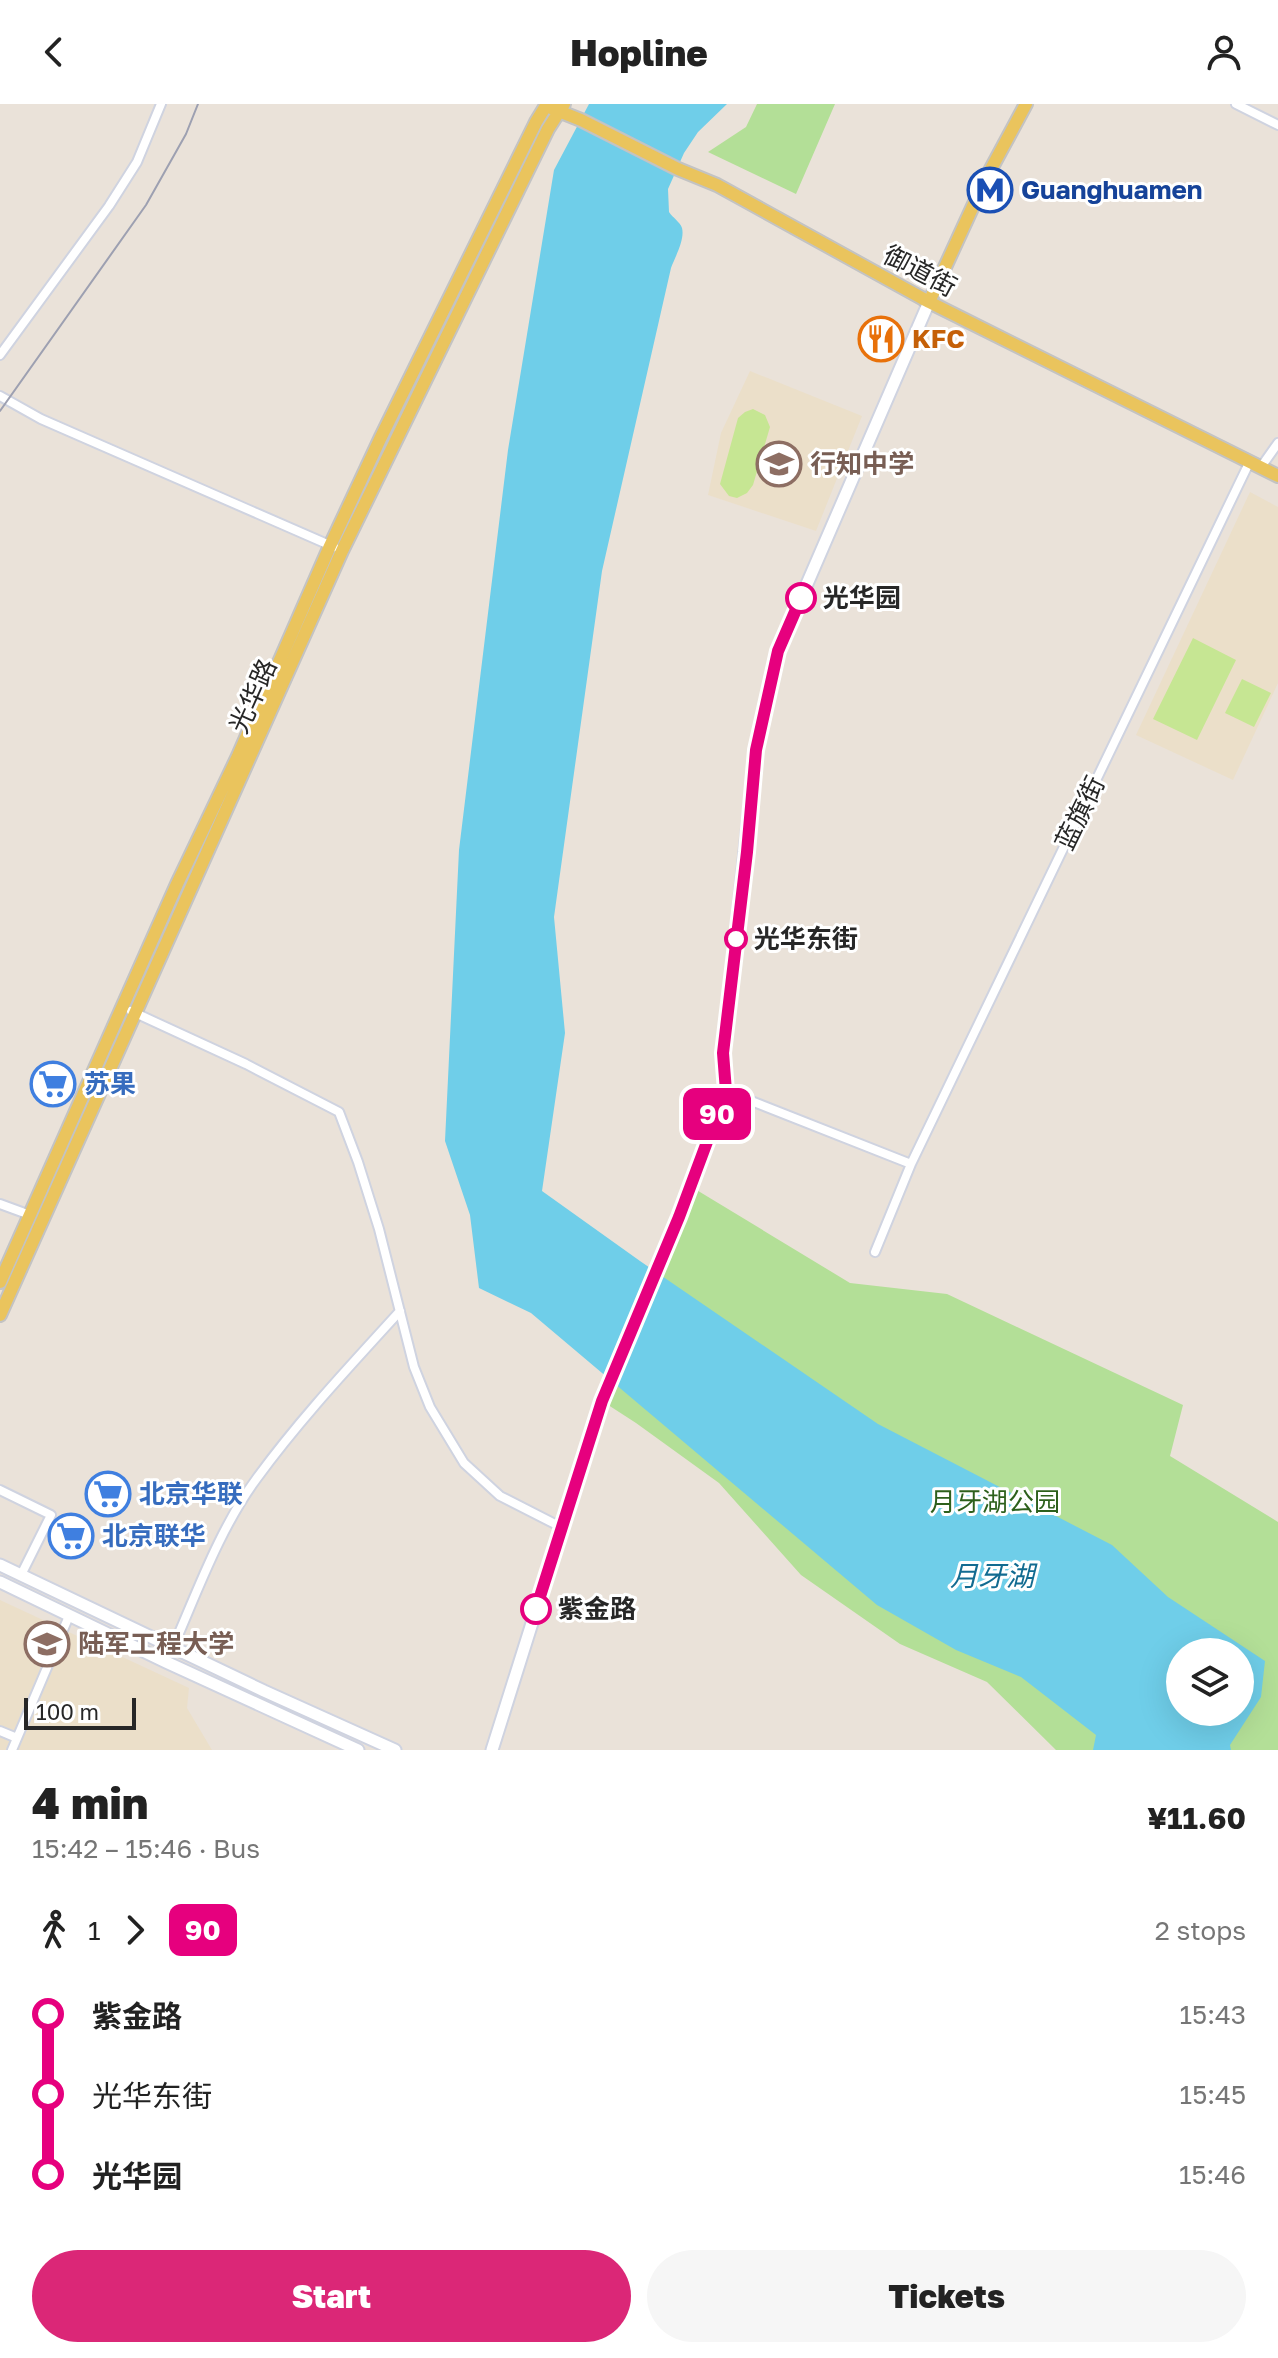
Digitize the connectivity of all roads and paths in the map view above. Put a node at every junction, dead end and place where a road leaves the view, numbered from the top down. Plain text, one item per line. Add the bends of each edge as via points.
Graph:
1 (161, 104) edge
2 (1026, 104) edge
3 (1236, 104) edge
4 (545, 105) edge
5 (562, 108) edge
6 (1278, 125) edge
7 (979, 194) joint
8 (929, 302) junction
9 (0, 355) edge
10 (0, 396) edge
11 (1278, 443) edge
12 (1255, 464) junction
13 (1278, 476) edge
14 (336, 548) junction
15 (128, 1010) junction
16 (726, 1091) junction
17 (911, 1164) junction
18 (0, 1204) edge
19 (30, 1215) junction
20 (875, 1252) dead end
21 (0, 1282) edge
22 (400, 1311) junction
23 (0, 1315) edge
24 (0, 1490) edge
25 (561, 1527) junction
26 (0, 1565) edge
27 (21, 1575) junction
28 (0, 1582) edge
29 (69, 1616) junction
30 (173, 1647) junction
31 (0, 1731) edge
32 (17, 1738) junction
33 (12, 1750) edge
34 (358, 1750) edge
35 (395, 1750) edge
36 (492, 1750) edge

1 - 9 street via 137,162 109,206
2 - 7 street
3 - 6 street
4 - 5 main road, 御道街
4 - 14 main road, 光华路 via 409,379
5 - 8 main road, 御道街 via 717,185
5 - 14 main road, 光华路
7 - 8 main road
8 - 12 main road, 御道街
8 - 16 street via 778,651 756,750 723,1053
10 - 14 street via 41,419
11 - 12 street, 蓝旗街
12 - 13 main road, 御道街
12 - 17 street, 蓝旗街
14 - 15 main road, 光华路
15 - 19 main road, 光华路
15 - 22 street via 339,1112
15 - 23 main road, 光华路
16 - 17 street
16 - 25 street via 602,1401
17 - 20 street, 蓝旗街
18 - 19 street
19 - 21 main road, 光华路
22 - 25 street via 430,1407 464,1463 500,1496
22 - 30 street via 256,1479 220,1539
24 - 27 street via 51,1515
25 - 36 street
26 - 27 street
27 - 30 street
28 - 29 street
29 - 32 street
29 - 34 street
30 - 35 street
31 - 32 street
32 - 33 street

